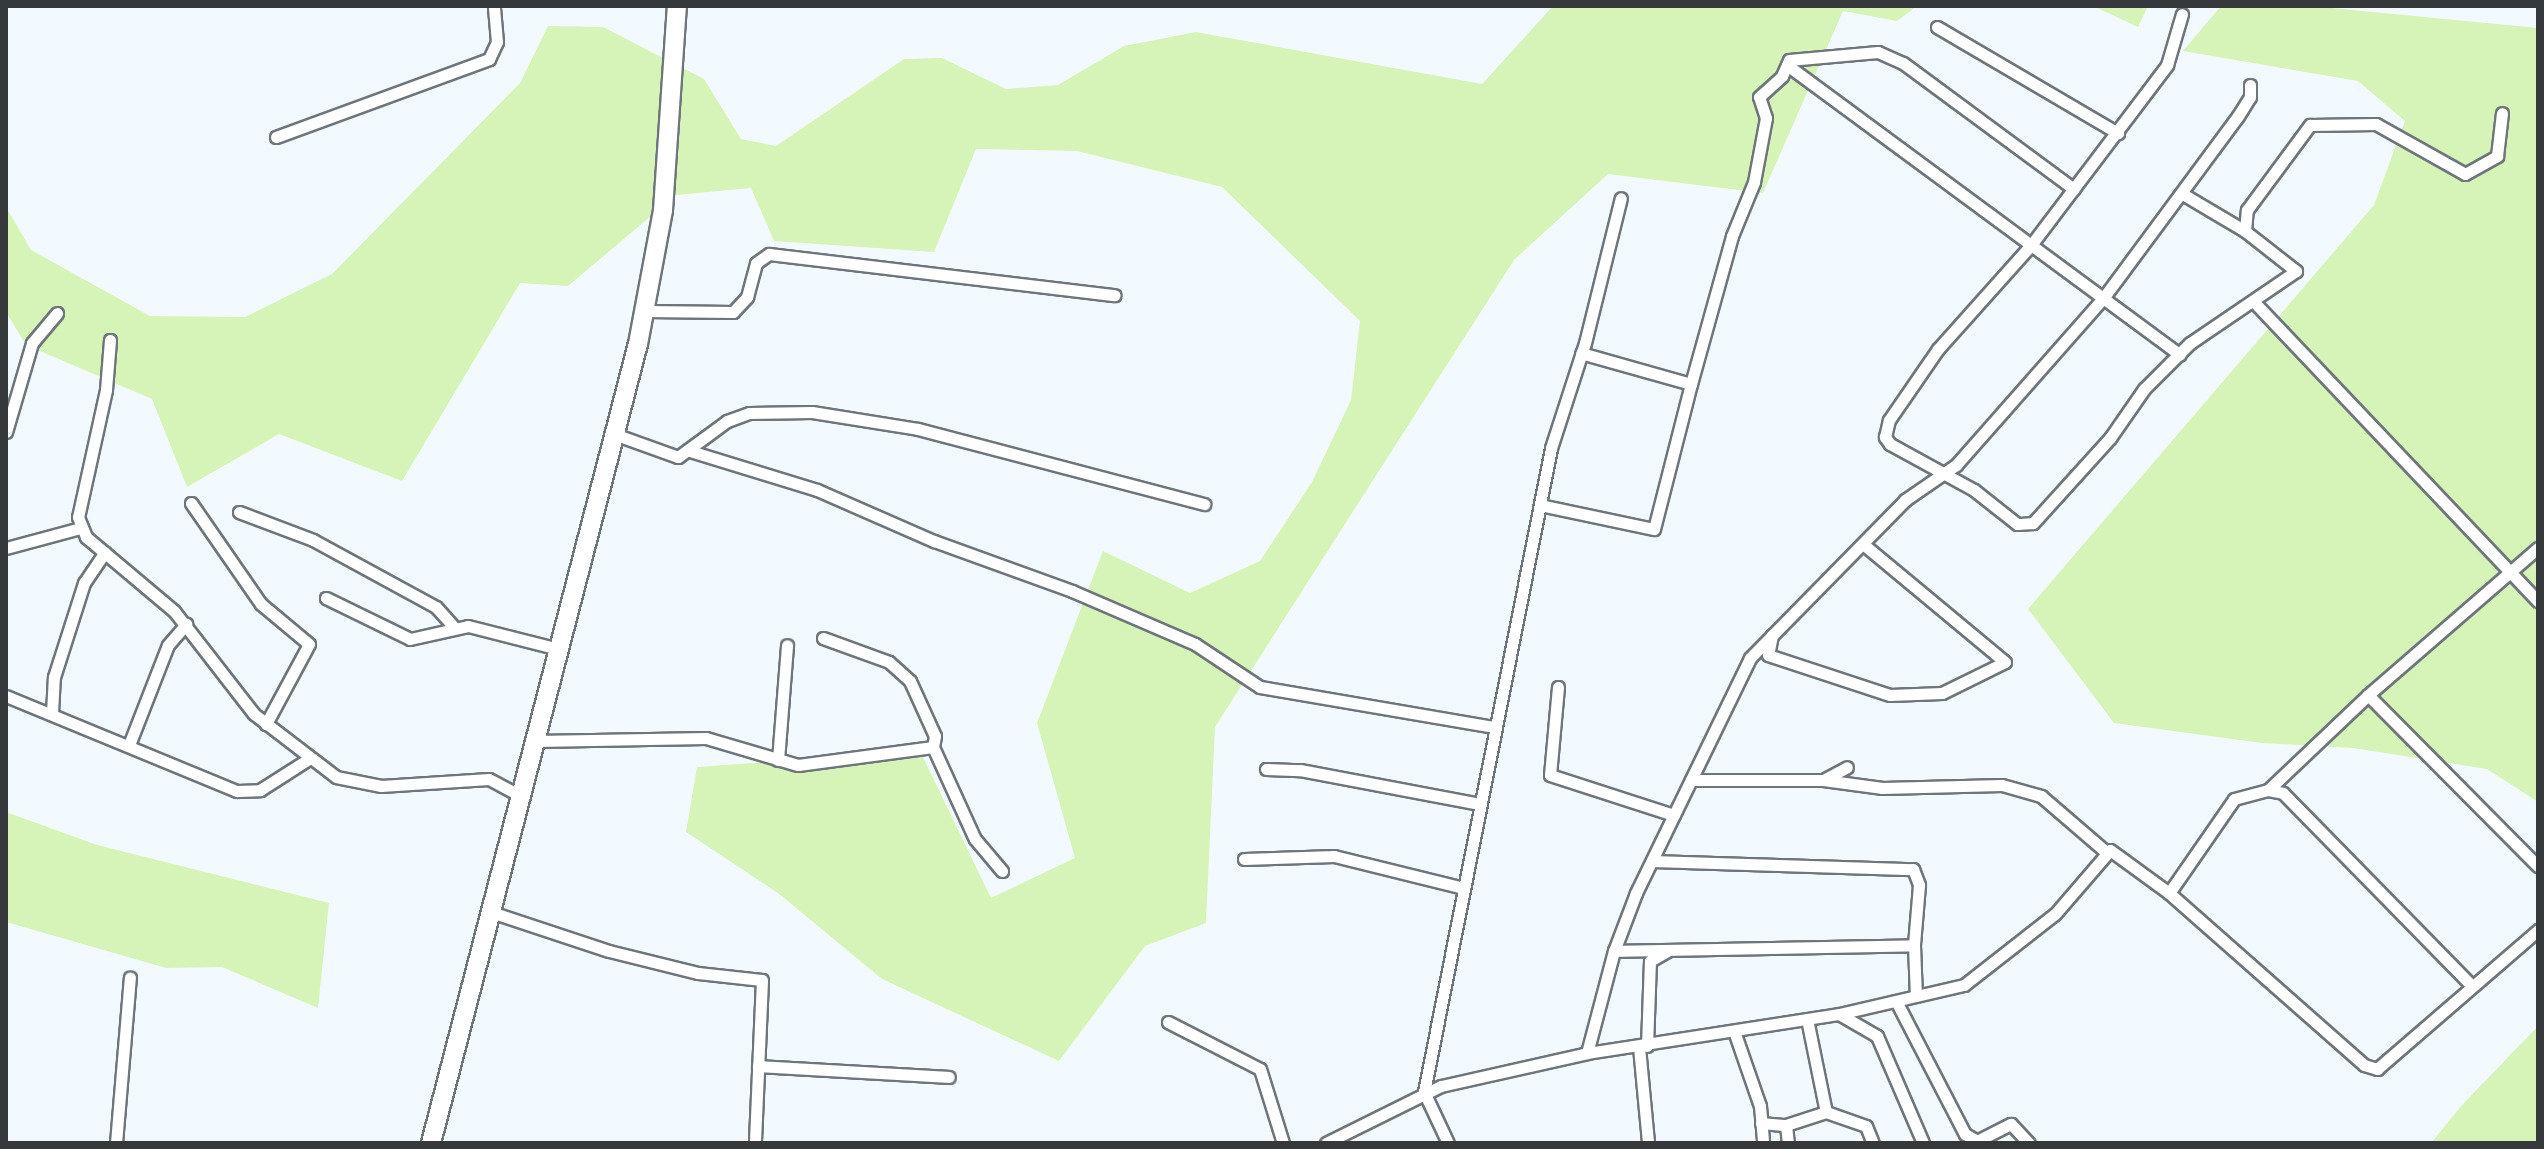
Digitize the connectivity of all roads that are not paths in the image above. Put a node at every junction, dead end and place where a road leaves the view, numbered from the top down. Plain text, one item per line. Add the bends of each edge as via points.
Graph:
1 (494, 6) edge
2 (677, 6) edge
3 (2182, 14) dead end
4 (1937, 27) dead end
5 (1787, 65) junction
6 (2250, 85) dead end
7 (2502, 113) dead end
8 (2118, 133) junction
9 (276, 137) dead end
10 (2074, 189) junction
11 (2181, 193) junction
12 (1621, 198) dead end
13 (2245, 231) junction
14 (2031, 245) junction
15 (1115, 295) dead end
16 (2104, 297) junction
17 (2254, 302) junction
18 (645, 311) junction
19 (57, 313) dead end
20 (110, 340) dead end
21 (1581, 353) junction
22 (2180, 355) junction
23 (1691, 384) junction
24 (6, 432) edge
25 (614, 434) junction
26 (690, 451) junction
27 (1946, 473) junction
28 (191, 503) dead end
29 (1204, 504) dead end
30 (1540, 505) junction
31 (239, 512) dead end
32 (80, 528) junction
33 (1863, 544) junction
34 (6, 548) edge
35 (2538, 548) edge
36 (105, 552) junction
37 (2511, 572) junction
38 (326, 598) dead end
39 (2538, 601) edge
40 (186, 624) junction
41 (453, 626) junction
42 (1772, 635) junction
43 (823, 638) dead end
44 (787, 645) dead end
45 (559, 649) junction
46 (1558, 687) dead end
47 (2368, 695) junction
48 (6, 696) edge
49 (52, 713) junction
50 (266, 724) junction
51 (1495, 727) junction
52 (535, 741) junction
53 (129, 745) junction
54 (933, 747) junction
55 (307, 760) junction
56 (778, 760) junction
57 (1847, 767) dead end
58 (1266, 769) dead end
59 (1691, 780) junction
60 (1823, 780) junction
61 (2268, 790) junction
62 (521, 796) junction
63 (1480, 804) junction
64 (1674, 815) junction
65 (2105, 851) junction
66 (1244, 859) dead end
67 (1652, 861) junction
68 (2538, 866) edge
69 (1002, 871) dead end
70 (1463, 888) junction
71 (2169, 893) junction
72 (491, 912) junction
73 (2538, 930) edge
74 (1914, 945) junction
75 (1669, 949) junction
76 (1614, 951) junction
77 (130, 978) dead end
78 (2471, 985) junction
79 (1916, 996) junction
80 (1896, 1001) junction
81 (1839, 1014) junction
82 (1807, 1019) junction
83 (1168, 1022) dead end
84 (1734, 1031) junction
85 (1643, 1046) junction
86 (1587, 1053) junction
87 (758, 1066) junction
88 (949, 1077) dead end
89 (1424, 1092) junction
90 (1826, 1112) junction
91 (1761, 1123) junction
92 (1786, 1125) junction
93 (116, 1143) edge
94 (431, 1143) edge
95 (755, 1143) edge
96 (1283, 1143) edge
97 (1326, 1143) edge
98 (1448, 1143) edge
99 (1648, 1143) edge
100 (1763, 1143) edge
101 (1788, 1143) edge
102 (1873, 1143) edge
103 (1923, 1143) edge
104 (2029, 1143) edge

1 - 9 street via 497,42 489,59
2 - 18 main road via 668,167
3 - 8 street via 2173,54
4 - 8 street
5 - 10 street via 1789,60 1878,52 1903,63
5 - 14 street
5 - 23 street via 1759,97 1766,118 1754,182 1732,236
6 - 11 street via 2250,97
7 - 13 street via 2497,156 2465,174 2376,124 2310,125 2247,210
8 - 10 street
10 - 14 street
11 - 13 street
11 - 16 street
12 - 21 street
13 - 17 street via 2296,271
14 - 16 street
14 - 27 street via 1938,349 1885,428 1890,444
15 - 18 street via 769,254 756,263 747,297 733,312
16 - 22 street
16 - 27 street
17 - 22 street via 2220,319
17 - 37 street
18 - 25 main road
19 - 24 street via 32,343
20 - 32 street
21 - 23 street
21 - 30 street via 1551,448
22 - 27 street via 2144,389 2110,438 2033,523 2017,524
23 - 30 street via 1654,529
25 - 26 street via 669,457
25 - 45 main road
26 - 29 street via 727,421 749,413 812,412 918,429
26 - 51 street via 817,490 934,541 1072,591 1195,644 1260,687
27 - 33 street via 1905,500
28 - 50 street via 261,604 309,644
30 - 51 street
31 - 41 street via 313,540 436,607
32 - 34 street
32 - 36 street
33 - 42 street
33 - 42 street via 2005,662 1942,693 1890,695 1768,655
35 - 37 street
36 - 40 street
36 - 49 street via 84,583 54,677
37 - 39 street
37 - 47 street
38 - 41 street via 410,639
40 - 50 street
40 - 53 street via 168,645
41 - 45 street
42 - 59 street via 1750,658
43 - 54 street via 889,662 910,681 935,736
44 - 56 street
45 - 52 main road
46 - 64 street via 1550,775
47 - 61 street
47 - 68 street
48 - 49 street
49 - 53 street
50 - 55 street
51 - 63 street
52 - 56 street via 669,735 706,738
52 - 62 main road
53 - 55 street via 249,793
54 - 56 street via 798,765
54 - 69 street via 975,839
55 - 62 street via 357,783 489,779
57 - 60 street
58 - 63 street via 1300,770
59 - 60 street
59 - 64 street
60 - 65 street via 1882,788 2002,785 2041,796
61 - 71 street via 2234,799
61 - 78 street via 2283,793 2296,805
62 - 72 main road
63 - 70 street
64 - 67 street
65 - 71 street via 2116,852
65 - 79 street via 2055,914 1984,972 1964,985
66 - 70 street via 1334,856
67 - 74 street via 1913,869 1919,885
67 - 76 street
70 - 89 street
71 - 78 street via 2364,1065 2377,1069 2394,1060
72 - 87 street via 698,973 755,976 765,988
72 - 94 main road
73 - 78 street
74 - 75 street
74 - 79 street
75 - 76 street
75 - 85 street via 1650,961
76 - 86 street
77 - 93 street
79 - 80 street
80 - 81 street
80 - 104 street via 1965,1134 1977,1141 2011,1124
81 - 82 street
81 - 103 street via 1877,1036
82 - 84 street
82 - 90 street
83 - 96 street via 1260,1069
84 - 85 street
84 - 91 street
85 - 86 street
85 - 99 street
86 - 89 street
87 - 88 street
87 - 95 street
89 - 97 street
89 - 98 street
90 - 92 street
90 - 102 street via 1866,1126
91 - 92 street
91 - 100 street
92 - 101 street

